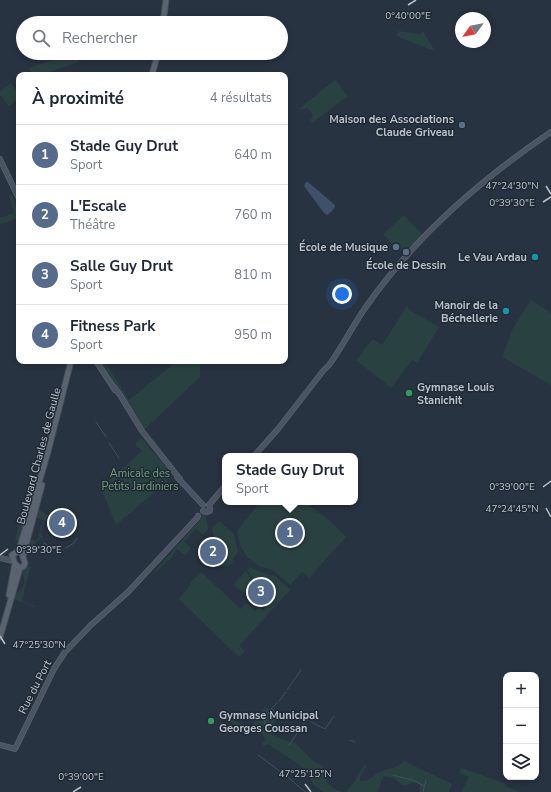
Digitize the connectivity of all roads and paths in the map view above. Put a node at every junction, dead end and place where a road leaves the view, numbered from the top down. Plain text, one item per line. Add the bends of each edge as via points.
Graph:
1 (167, 0) edge
2 (165, 16) edge
3 (154, 60) edge
4 (151, 72) edge
5 (551, 132) edge
6 (0, 159) edge
7 (16, 193) edge
8 (71, 364) edge
9 (74, 364) edge
10 (97, 364) edge
11 (257, 453) edge
12 (222, 490) edge
13 (209, 505) junction
14 (203, 506) junction
15 (203, 511) junction
16 (17, 552) junction
17 (23, 556) junction
18 (0, 557) edge
19 (15, 562) junction
20 (0, 627) edge
21 (0, 637) edge
22 (0, 744) edge

1 - 2 main road
3 - 4 main road
5 - 11 street via 494,175 437,224 403,259 368,303 329,365
6 - 7 street
8 - 16 main road, Boulevard Charles de Gaulle via 38,487
9 - 17 main road, Boulevard Charles de Gaulle
10 - 14 street via 132,415 140,433
12 - 13 street
13 - 14 street
13 - 15 street via 210,511
14 - 15 street
15 - 22 street, Rue du Port via 131,588 64,652 15,749
16 - 17 main road
16 - 19 main road
17 - 19 main road, Boulevard Charles de Gaulle via 24,566
18 - 19 street
19 - 20 main road via 10,593
19 - 21 main road

